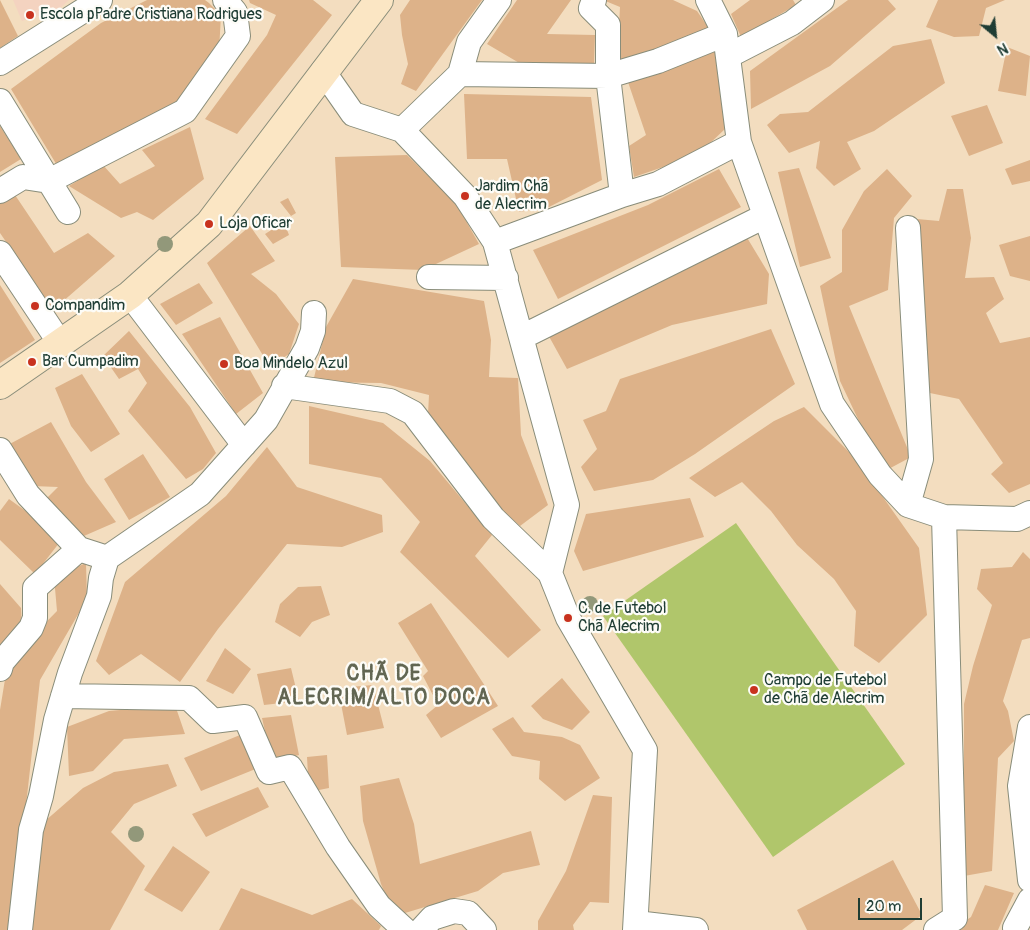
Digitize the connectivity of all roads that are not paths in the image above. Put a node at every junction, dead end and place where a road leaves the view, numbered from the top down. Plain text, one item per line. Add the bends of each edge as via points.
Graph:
1 (100, 0) edge
2 (225, 0) edge
3 (379, 0) edge
4 (499, 0) edge
5 (594, 0) edge
6 (708, 0) edge
7 (822, 0) edge
8 (727, 45) junction
9 (0, 63) edge
10 (323, 71) junction
11 (460, 74) junction
12 (608, 76) junction
13 (0, 101) edge
14 (402, 130) junction
15 (738, 142) junction
16 (49, 181) junction
17 (0, 191) edge
18 (622, 194) junction
19 (68, 212) dead end
20 (765, 216) junction
21 (908, 228) dead end
22 (495, 242) junction
23 (0, 253) edge
24 (430, 277) dead end
25 (506, 278) junction
26 (130, 295) junction
27 (314, 314) dead end
28 (522, 337) junction
29 (60, 343) junction
30 (0, 385) edge
31 (284, 386) junction
32 (244, 445) junction
33 (0, 450) edge
34 (908, 505) junction
35 (1030, 513) edge
36 (944, 517) junction
37 (79, 549) junction
38 (107, 558) junction
39 (550, 572) junction
40 (0, 669) edge
41 (63, 696) junction
42 (1030, 728) edge
43 (1030, 880) edge
44 (1030, 900) edge
45 (636, 926) edge
46 (1015, 928) dead end
47 (20, 930) edge
48 (405, 930) edge
49 (421, 930) edge
50 (484, 930) edge
51 (696, 930) edge
52 (936, 930) edge

1 - 9 street
2 - 16 street via 235,12 238,36 185,112
3 - 10 street
4 - 11 street via 470,42
5 - 12 street via 591,8 608,26
6 - 8 street
7 - 8 street via 792,23
8 - 12 street
8 - 15 street
10 - 14 street via 353,114
10 - 26 street via 209,224
11 - 12 street
11 - 14 street
12 - 18 street
13 - 16 street
14 - 22 street via 465,196
15 - 18 street via 658,184
15 - 20 street
16 - 17 street via 22,177
16 - 19 street
18 - 22 street
20 - 28 street
20 - 34 street via 832,404 880,475
21 - 34 street via 920,459
22 - 25 street
23 - 29 street
24 - 25 street
25 - 28 street
26 - 29 street
26 - 32 street
27 - 31 street via 308,348
28 - 39 street via 567,505
29 - 30 street
31 - 32 street via 266,420
31 - 39 street via 390,402 413,413 494,518
32 - 38 street via 200,494
33 - 37 street via 28,495
34 - 36 street
35 - 36 street via 1018,519
36 - 52 street via 955,918
37 - 38 street
37 - 40 street via 35,588 31,628 2,662
38 - 41 street via 99,596
39 - 45 street via 568,618 645,750
41 - 47 street via 42,796 31,830
41 - 48 street via 189,698 213,722 245,717 269,772 290,767 328,831 379,906
42 - 43 street via 1020,786
44 - 46 street
45 - 51 street
49 - 50 street via 432,918 454,911 468,913

